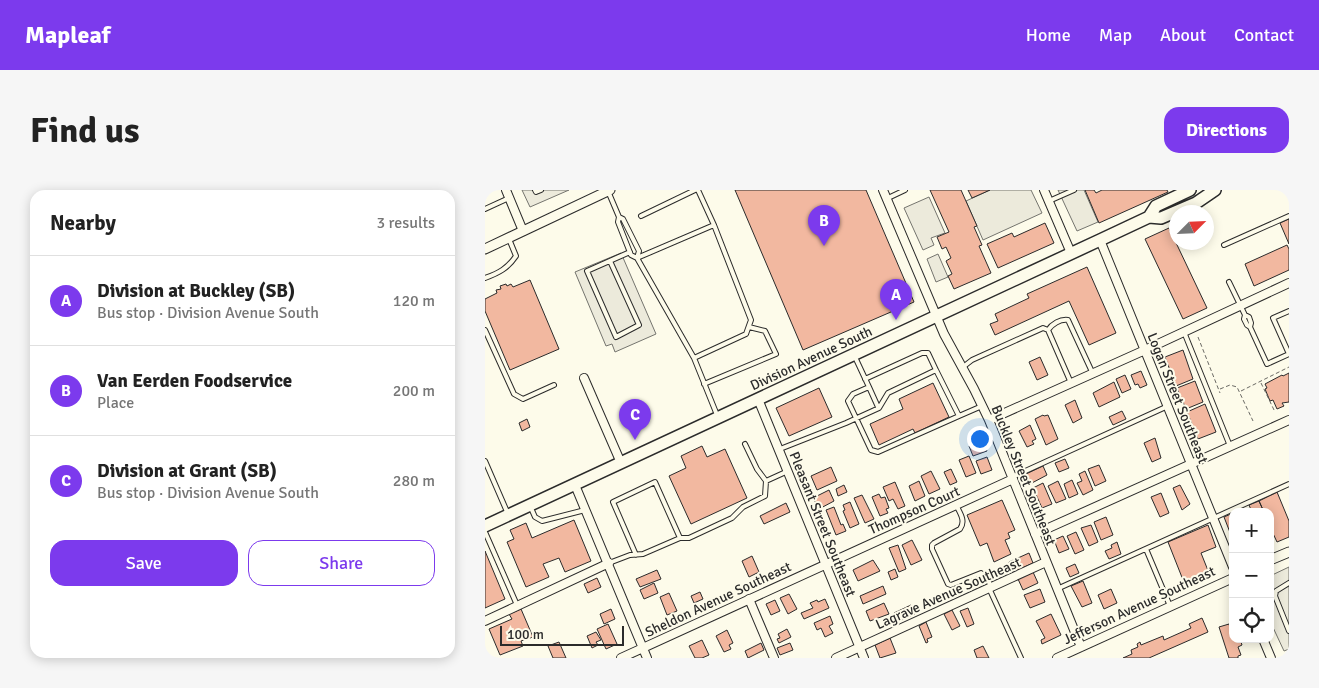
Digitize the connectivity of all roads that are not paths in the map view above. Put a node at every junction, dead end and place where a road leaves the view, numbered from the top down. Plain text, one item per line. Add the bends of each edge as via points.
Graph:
1 (505, 190) edge
2 (535, 190) edge
3 (541, 190) edge
4 (697, 190) edge
5 (883, 190) edge
6 (905, 190) edge
7 (1044, 190) edge
8 (1074, 190) edge
9 (1215, 190) edge
10 (606, 191) edge
11 (1183, 191) edge
12 (509, 198) junction
13 (886, 198) junction
14 (1049, 201) junction
15 (485, 209) edge
16 (641, 216) dead end
17 (1289, 216) edge
18 (619, 217) junction
19 (1149, 217) junction
20 (714, 225) junction
21 (523, 231) junction
22 (508, 238) junction
23 (1100, 240) junction
24 (1224, 245) dead end
25 (485, 249) edge
26 (630, 252) junction
27 (1071, 253) junction
28 (637, 258) junction
29 (610, 261) junction
30 (485, 278) edge
31 (1229, 282) dead end
32 (1289, 282) edge
33 (1241, 305) junction
34 (1289, 311) edge
35 (937, 316) junction
36 (749, 327) junction
37 (485, 330) edge
38 (1048, 330) junction
39 (1184, 332) junction
40 (1145, 350) junction
41 (1289, 354) edge
42 (854, 355) junction
43 (694, 358) junction
44 (963, 367) junction
45 (936, 370) junction
46 (1093, 374) junction
47 (584, 378) dead end
48 (865, 379) junction
49 (1072, 383) junction
50 (704, 384) junction
51 (555, 385) dead end
52 (869, 387) junction
53 (759, 399) junction
54 (982, 406) junction
55 (1168, 406) junction
56 (879, 408) junction
57 (959, 416) junction
58 (718, 417) junction
59 (856, 418) junction
60 (989, 420) junction
61 (1289, 420) edge
62 (745, 444) dead end
63 (1230, 446) junction
64 (780, 450) junction
65 (485, 461) edge
66 (621, 463) junction
67 (1191, 463) junction
68 (788, 471) junction
69 (1012, 478) junction
70 (766, 481) junction
71 (1289, 484) edge
72 (575, 485) junction
73 (956, 505) junction
74 (529, 506) junction
75 (586, 510) junction
76 (508, 516) junction
77 (1213, 519) junction
78 (485, 526) edge
79 (485, 532) edge
80 (1035, 534) junction
81 (680, 538) junction
82 (1146, 549) junction
83 (1289, 552) edge
84 (636, 555) junction
85 (1229, 557) edge
86 (1274, 558) edge
87 (1046, 562) junction
88 (609, 563) junction
89 (826, 564) junction
90 (1229, 580) edge
91 (1289, 583) edge
92 (990, 588) junction
93 (1057, 589) junction
94 (749, 599) junction
95 (517, 606) junction
96 (1170, 606) junction
97 (485, 621) edge
98 (1289, 631) edge
99 (1265, 643) edge
100 (860, 647) junction
101 (1081, 647) junction
102 (643, 648) junction
103 (621, 658) edge
104 (647, 658) edge
105 (774, 658) edge
106 (836, 658) edge
107 (864, 658) edge
108 (1021, 658) edge
109 (1057, 658) edge
110 (1271, 658) edge

1 - 12 street
2 - 3 lane
4 - 16 lane
4 - 20 lane
5 - 13 street, Buckley Street Southeast
6 - 13 lane
7 - 14 street
8 - 14 lane
9 - 19 main road, Division Avenue South via 1196,203 1161,218
10 - 18 lane
10 - 21 street
11 - 19 main road, Division Avenue South via 1156,206
12 - 15 lane
12 - 21 street
13 - 35 street, Buckley Street Southeast
14 - 27 street
17 - 24 lane
18 - 26 lane
18 - 28 lane via 639,251
19 - 23 main road, Division Avenue South
20 - 28 lane
20 - 36 lane via 751,320
21 - 22 street
22 - 25 street
22 - 30 lane via 516,256 503,271
23 - 27 main road, Division Avenue South
23 - 40 street, Logan Street Southeast
26 - 28 lane
26 - 29 lane
27 - 35 main road, Division Avenue South
28 - 43 lane
29 - 29 lane via 587,272 615,337 639,325
31 - 33 lane
32 - 33 street
33 - 39 street
33 - 41 lane via 1244,319 1267,364
34 - 41 lane via 1273,318
35 - 42 main road, Division Avenue South
35 - 44 street, Buckley Street Southeast
36 - 43 lane via 746,334
36 - 50 lane via 765,331 776,354
37 - 51 lane via 514,394 523,399
38 - 44 lane via 1043,328
38 - 46 lane via 1067,320
38 - 49 lane
39 - 40 street
39 - 63 lane
40 - 46 street
40 - 55 street, Logan Street Southeast
42 - 48 lane
42 - 53 main road, Division Avenue South
43 - 50 lane
44 - 54 street, Buckley Street Southeast
45 - 48 lane via 928,353 922,353
45 - 56 lane via 888,393
45 - 57 lane
46 - 49 street
47 - 66 street
48 - 52 lane
49 - 60 street
50 - 58 lane
52 - 56 lane
52 - 59 lane via 853,394 848,401
53 - 58 main road, Division Avenue South
53 - 64 street, Pleasant Street Southeast
54 - 57 lane
54 - 60 street, Buckley Street Southeast
55 - 67 street, Logan Street Southeast
55 - 69 lane
56 - 59 lane
57 - 59 lane via 878,452 871,450
58 - 66 main road, Division Avenue South
59 - 64 lane
60 - 69 street, Buckley Street Southeast
61 - 63 street
62 - 70 lane
63 - 67 street
64 - 68 street, Pleasant Street Southeast
65 - 76 lane
66 - 72 main road, Division Avenue South
67 - 77 street, Logan Street Southeast
67 - 80 street
68 - 70 lane
68 - 89 street, Pleasant Street Southeast
69 - 73 street, Thompson Court
69 - 80 street, Buckley Street Southeast
70 - 81 lane via 765,496 743,507 732,518 689,538
71 - 77 lane
72 - 74 main road, Division Avenue South
72 - 75 street
73 - 89 street, Thompson Court
73 - 92 lane via 962,526 934,543 932,549 948,584 981,572
74 - 75 lane via 535,517 542,521
74 - 76 main road, Division Avenue South
75 - 88 street
76 - 78 main road, Division Avenue South
77 - 82 lane
77 - 85 street, Logan Street Southeast
79 - 95 lane
80 - 87 street, Buckley Street Southeast
81 - 84 lane
81 - 84 lane via 655,482 613,502
82 - 93 lane
82 - 96 lane
83 - 86 street
84 - 88 lane
87 - 92 street, Lagrave Avenue Southeast
87 - 93 street, Buckley Street Southeast
88 - 95 street
88 - 102 street
89 - 94 street, Sheldon Avenue Southeast
89 - 100 street, Pleasant Street Southeast
90 - 96 street, Jefferson Avenue Southeast
91 - 98 lane via 1276,591 1275,596
92 - 100 street, Lagrave Avenue Southeast
92 - 108 lane
93 - 101 street, Buckley Street Southeast
94 - 102 street, Sheldon Avenue Southeast
94 - 105 street
95 - 97 street
96 - 101 street, Jefferson Avenue Southeast
99 - 110 street
100 - 106 street, Lagrave Avenue Southeast
100 - 107 street, Pleasant Street Southeast
101 - 109 street, Jefferson Avenue Southeast
102 - 103 street, Sheldon Avenue Southeast
102 - 104 street

